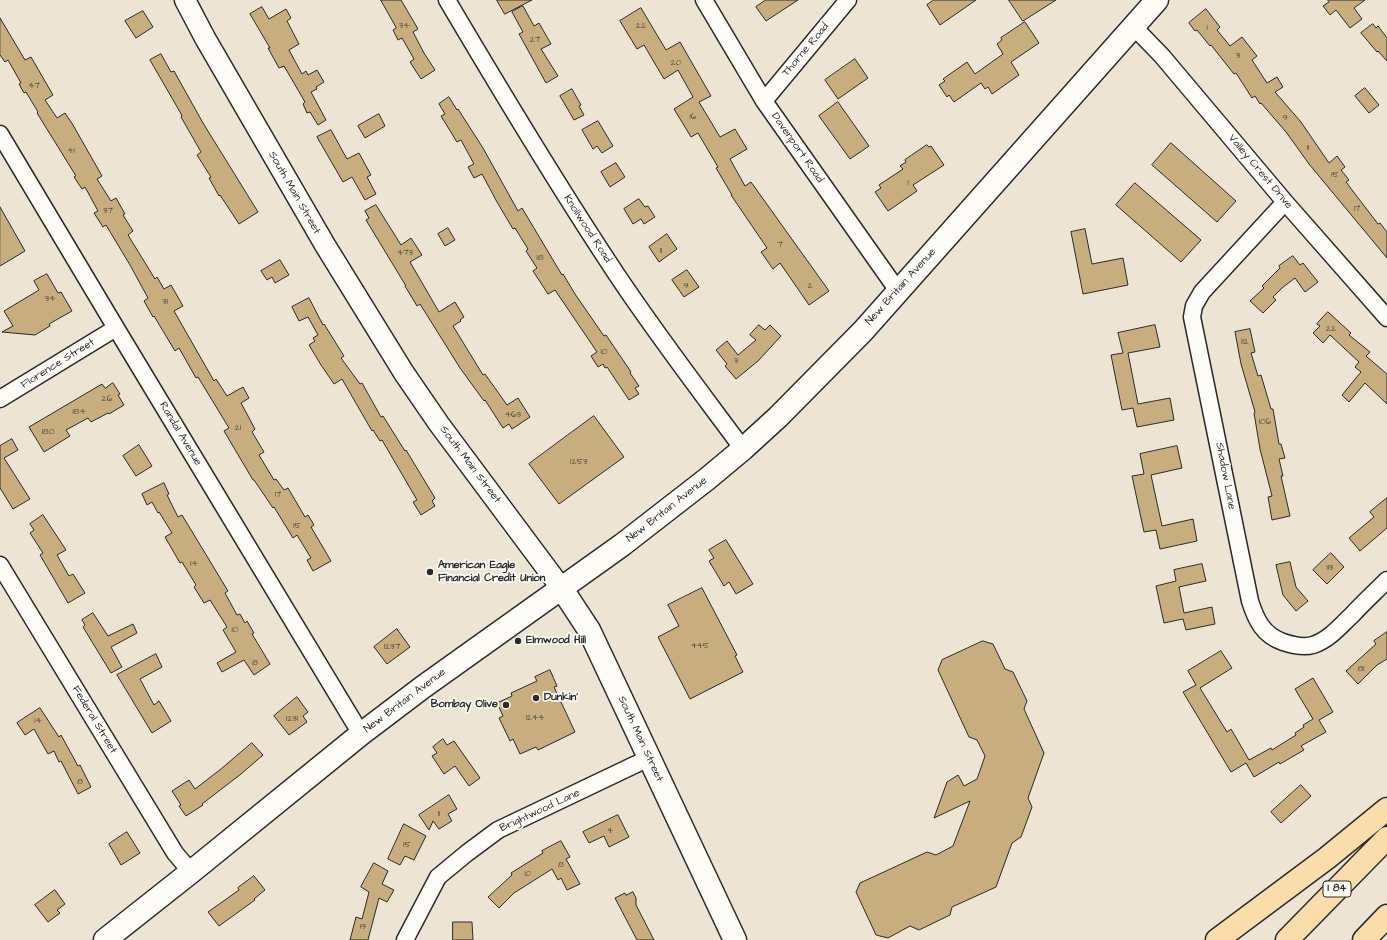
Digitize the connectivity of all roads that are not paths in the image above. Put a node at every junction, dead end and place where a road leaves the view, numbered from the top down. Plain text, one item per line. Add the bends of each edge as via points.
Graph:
1 (185, 0) edge
2 (447, 0) edge
3 (704, 0) edge
4 (848, 0) edge
5 (1157, 0) edge
6 (1133, 26) junction
7 (764, 101) junction
8 (0, 134) edge
9 (1285, 202) junction
10 (898, 291) junction
11 (1387, 318) edge
12 (116, 328) junction
13 (0, 400) edge
14 (743, 449) junction
15 (0, 565) edge
16 (1387, 580) edge
17 (562, 588) junction
18 (361, 734) junction
19 (650, 758) junction
20 (1387, 808) edge
21 (1387, 838) edge
22 (191, 872) junction
23 (1387, 916) edge
24 (112, 938) edge
25 (405, 940) edge
26 (734, 940) edge
27 (1217, 940) edge
28 (1287, 940) edge
29 (1364, 940) edge

1 - 17 street, South Main Street via 204,38 324,246 404,373
2 - 14 street, Knollwood Road via 550,172 618,276
3 - 7 street, Davenport Road
4 - 7 street, Thorne Road
5 - 6 main road, New Britain Avenue
6 - 9 street, Valley Crest Drive via 1167,61
6 - 10 main road, New Britain Avenue
7 - 10 street, Davenport Road
8 - 12 street, Randal Avenue
9 - 11 street, Valley Crest Drive
9 - 16 street, Shadow Lane via 1202,292 1194,306 1192,317 1250,601 1259,623 1272,637 1291,644 1311,645 1328,636
10 - 14 main road, New Britain Avenue via 854,340
12 - 13 street, Florence Street
12 - 18 street, Randal Avenue
14 - 17 main road, New Britain Avenue via 622,546
15 - 22 street, Federal Street via 175,853
17 - 18 main road, New Britain Avenue
17 - 19 main road, South Main Street via 589,630
18 - 22 main road, New Britain Avenue
19 - 25 street, Brightwood Lane via 498,830 467,853 438,877
19 - 26 main road, South Main Street
20 - 27 highway via 1327,858
21 - 28 highway, I 84
22 - 24 main road, New Britain Avenue
23 - 29 highway

